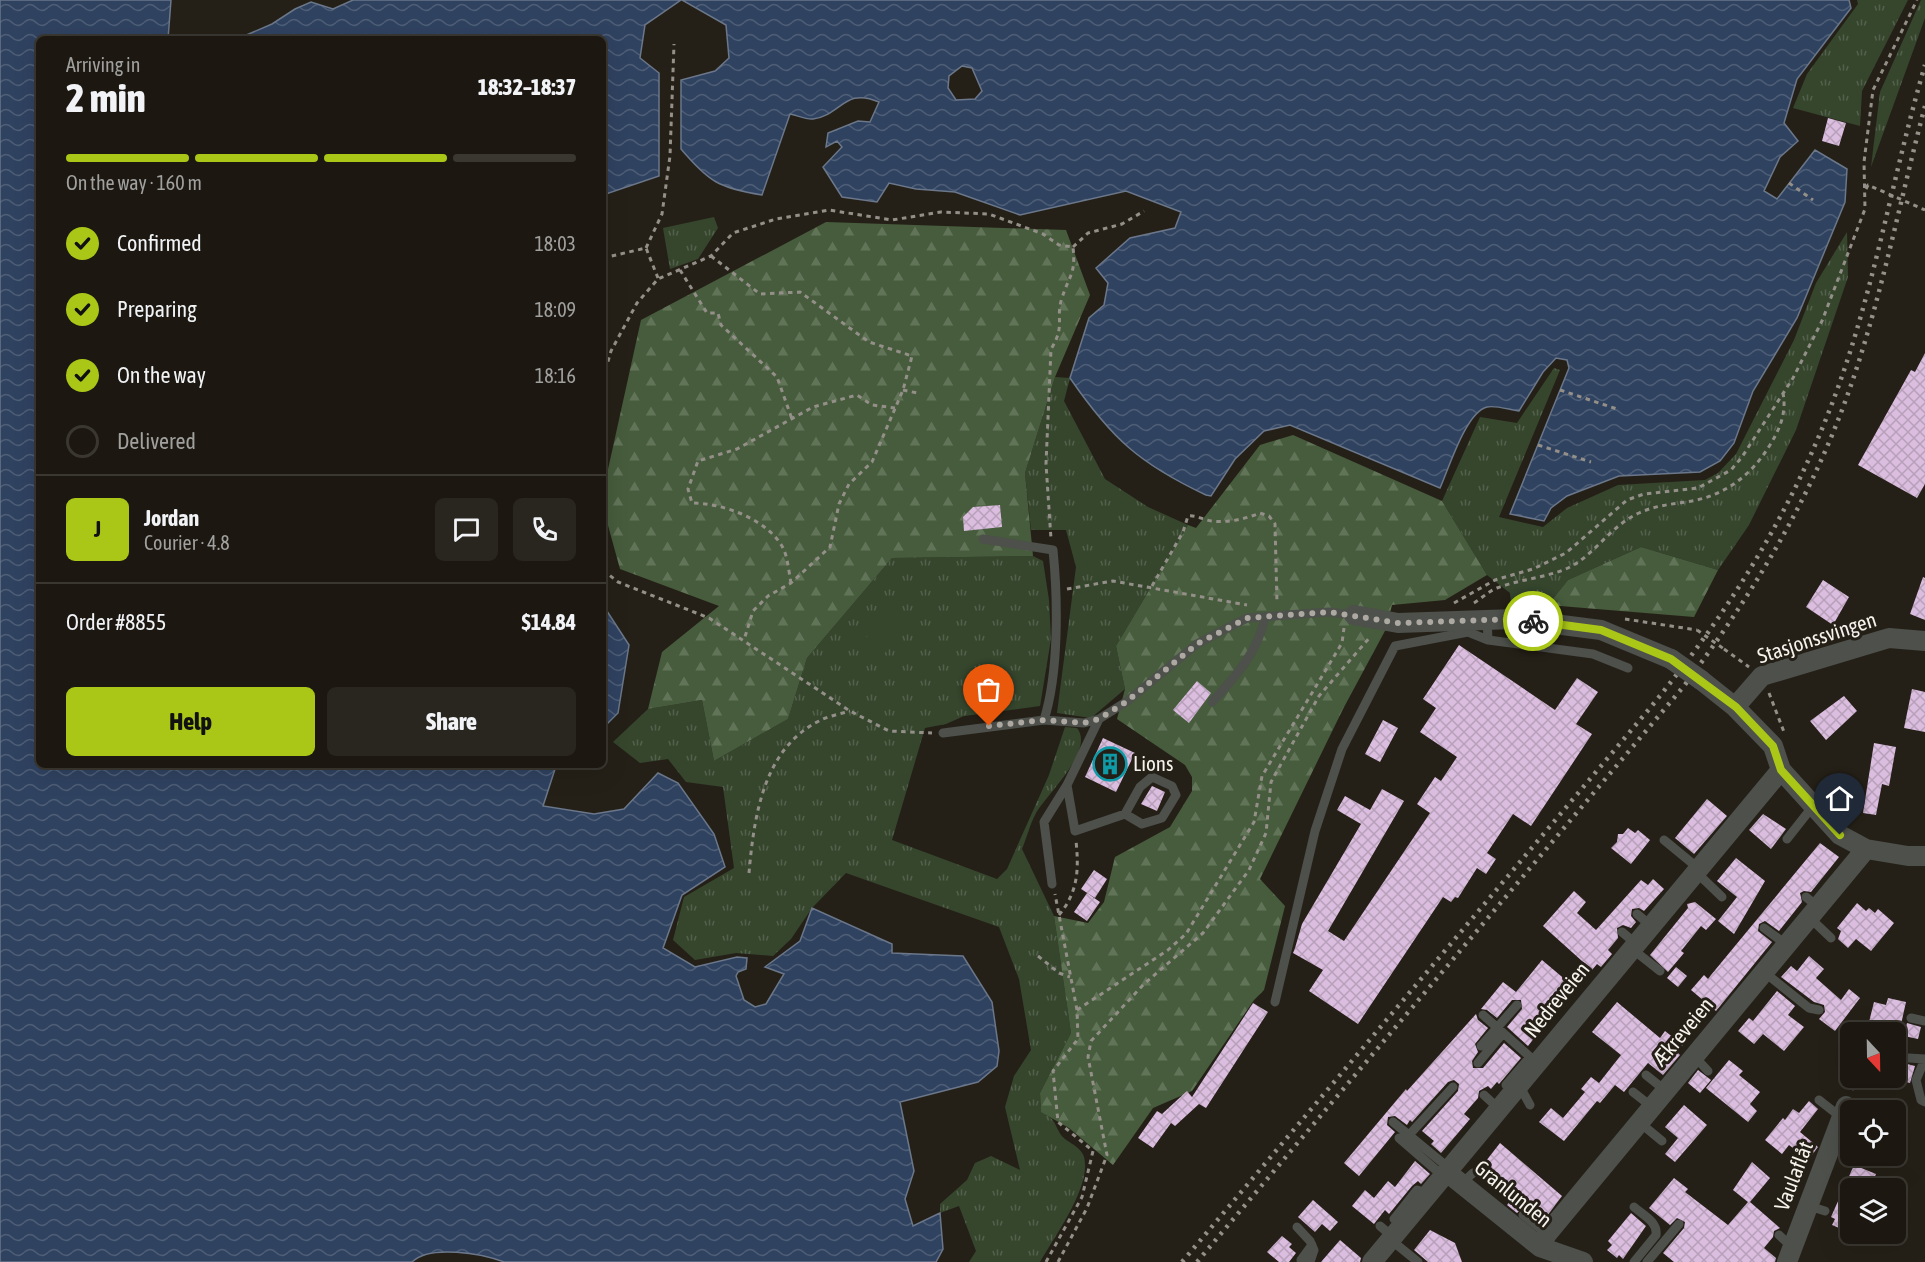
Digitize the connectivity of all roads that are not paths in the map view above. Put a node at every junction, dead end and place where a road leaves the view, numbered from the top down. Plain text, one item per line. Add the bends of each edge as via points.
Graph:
1 (983, 539) dead end
2 (1350, 614) joint
3 (1265, 618) junction
4 (1487, 620) junction
5 (1488, 640) junction
6 (1925, 641) edge
7 (1628, 668) dead end
8 (1212, 702) dead end
9 (1736, 707) junction
10 (1099, 719) junction
11 (1044, 720) junction
12 (943, 733) road end
13 (1781, 770) junction
14 (1067, 785) junction
15 (1813, 806) junction
16 (1125, 814) junction
17 (1787, 839) dead end
18 (1664, 840) dead end
19 (1866, 849) junction
20 (1925, 856) edge
21 (1697, 870) junction
22 (1052, 884) road end
23 (1722, 897) dead end
24 (1811, 907) junction
25 (1764, 928) dead end
26 (1831, 938) dead end
27 (1630, 941) junction
28 (1778, 950) junction
29 (1660, 971) dead end
30 (1764, 972) junction
31 (1275, 1002) dead end
32 (1517, 1005) dead end
33 (1819, 1010) dead end
34 (1483, 1015) dead end
35 (1911, 1018) dead end
36 (1925, 1021) edge
37 (1500, 1030) junction
38 (1481, 1046) dead end
39 (1694, 1056) junction
40 (1909, 1058) dead end
41 (1925, 1059) edge
42 (1533, 1060) junction
43 (1478, 1063) dead end
44 (1708, 1071) dead end
45 (1646, 1075) dead end
46 (1512, 1085) junction
47 (1453, 1087) dead end
48 (1666, 1091) junction
49 (1633, 1092) dead end
50 (1484, 1095) dead end
51 (1819, 1100) dead end
52 (1925, 1102) edge
53 (1530, 1105) dead end
54 (1499, 1109) junction
55 (1840, 1110) edge
56 (1646, 1115) junction
57 (1393, 1122) dead end
58 (1840, 1126) edge
59 (1404, 1136) junction
60 (1662, 1141) dead end
61 (1455, 1175) junction
62 (1634, 1207) dead end
63 (1522, 1215) dead end
64 (1679, 1224) dead end
65 (1297, 1227) dead end
66 (1390, 1230) junction
67 (1543, 1240) junction
68 (1786, 1249) edge
69 (1310, 1261) edge
70 (1372, 1262) edge
71 (1418, 1262) edge
72 (1583, 1262) edge
73 (1634, 1262) edge
74 (1647, 1262) edge

1 - 11 lane via 1053,550 1057,591 1050,700
2 - 3 lane
2 - 4 street via 1393,622
3 - 8 lane via 1262,634 1244,668
3 - 10 lane via 1247,618 1197,644
4 - 5 lane
4 - 9 street, bridge via 1515,619 1601,630 1671,659
5 - 7 lane via 1593,654
5 - 31 lane via 1468,632 1395,646 1342,749 1315,831
6 - 9 street, Stasjonssvingen via 1889,638 1762,676
9 - 13 street via 1773,746
10 - 11 lane via 1084,723
10 - 14 lane
11 - 12 lane
13 - 15 street
13 - 21 street, Nedreveien via 1708,847
14 - 16 lane via 1075,831
14 - 22 lane via 1044,822
15 - 17 lane
15 - 19 street via 1840,835
16 - 16 lane via 1142,824 1162,818 1176,795 1172,786 1152,777 1140,787
18 - 21 lane
19 - 20 street
19 - 24 street, Ækreveien
21 - 23 lane
21 - 27 street, Nedreveien
24 - 26 lane
24 - 28 street, Ækreveien
25 - 28 lane
27 - 29 lane
27 - 42 street, Nedreveien
28 - 30 street, Ækreveien
30 - 33 lane via 1809,1008
30 - 39 street, Ækreveien
32 - 37 lane
34 - 37 lane
35 - 36 lane
37 - 38 lane
37 - 42 lane
37 - 43 lane
39 - 44 lane
39 - 48 street, Ækreveien
40 - 41 lane
41 - 52 lane via 1916,1080
42 - 46 street, Nedreveien
45 - 48 lane
46 - 53 lane
46 - 54 street, Nedreveien
47 - 59 lane
48 - 56 street, Ækreveien
49 - 56 lane
50 - 54 lane
51 - 55 lane
54 - 61 street, Nedreveien
56 - 60 lane
56 - 67 street, Ækreveien
57 - 59 lane
58 - 68 street, Vaulaflåt via 1817,1208
59 - 61 lane
61 - 66 street, Nedreveien
61 - 67 street, Granlunden
62 - 73 lane via 1649,1219 1656,1235
63 - 67 lane
64 - 74 lane
65 - 69 lane via 1314,1250
66 - 70 street, Nedreveien
66 - 71 lane
67 - 72 street, Granlunden

